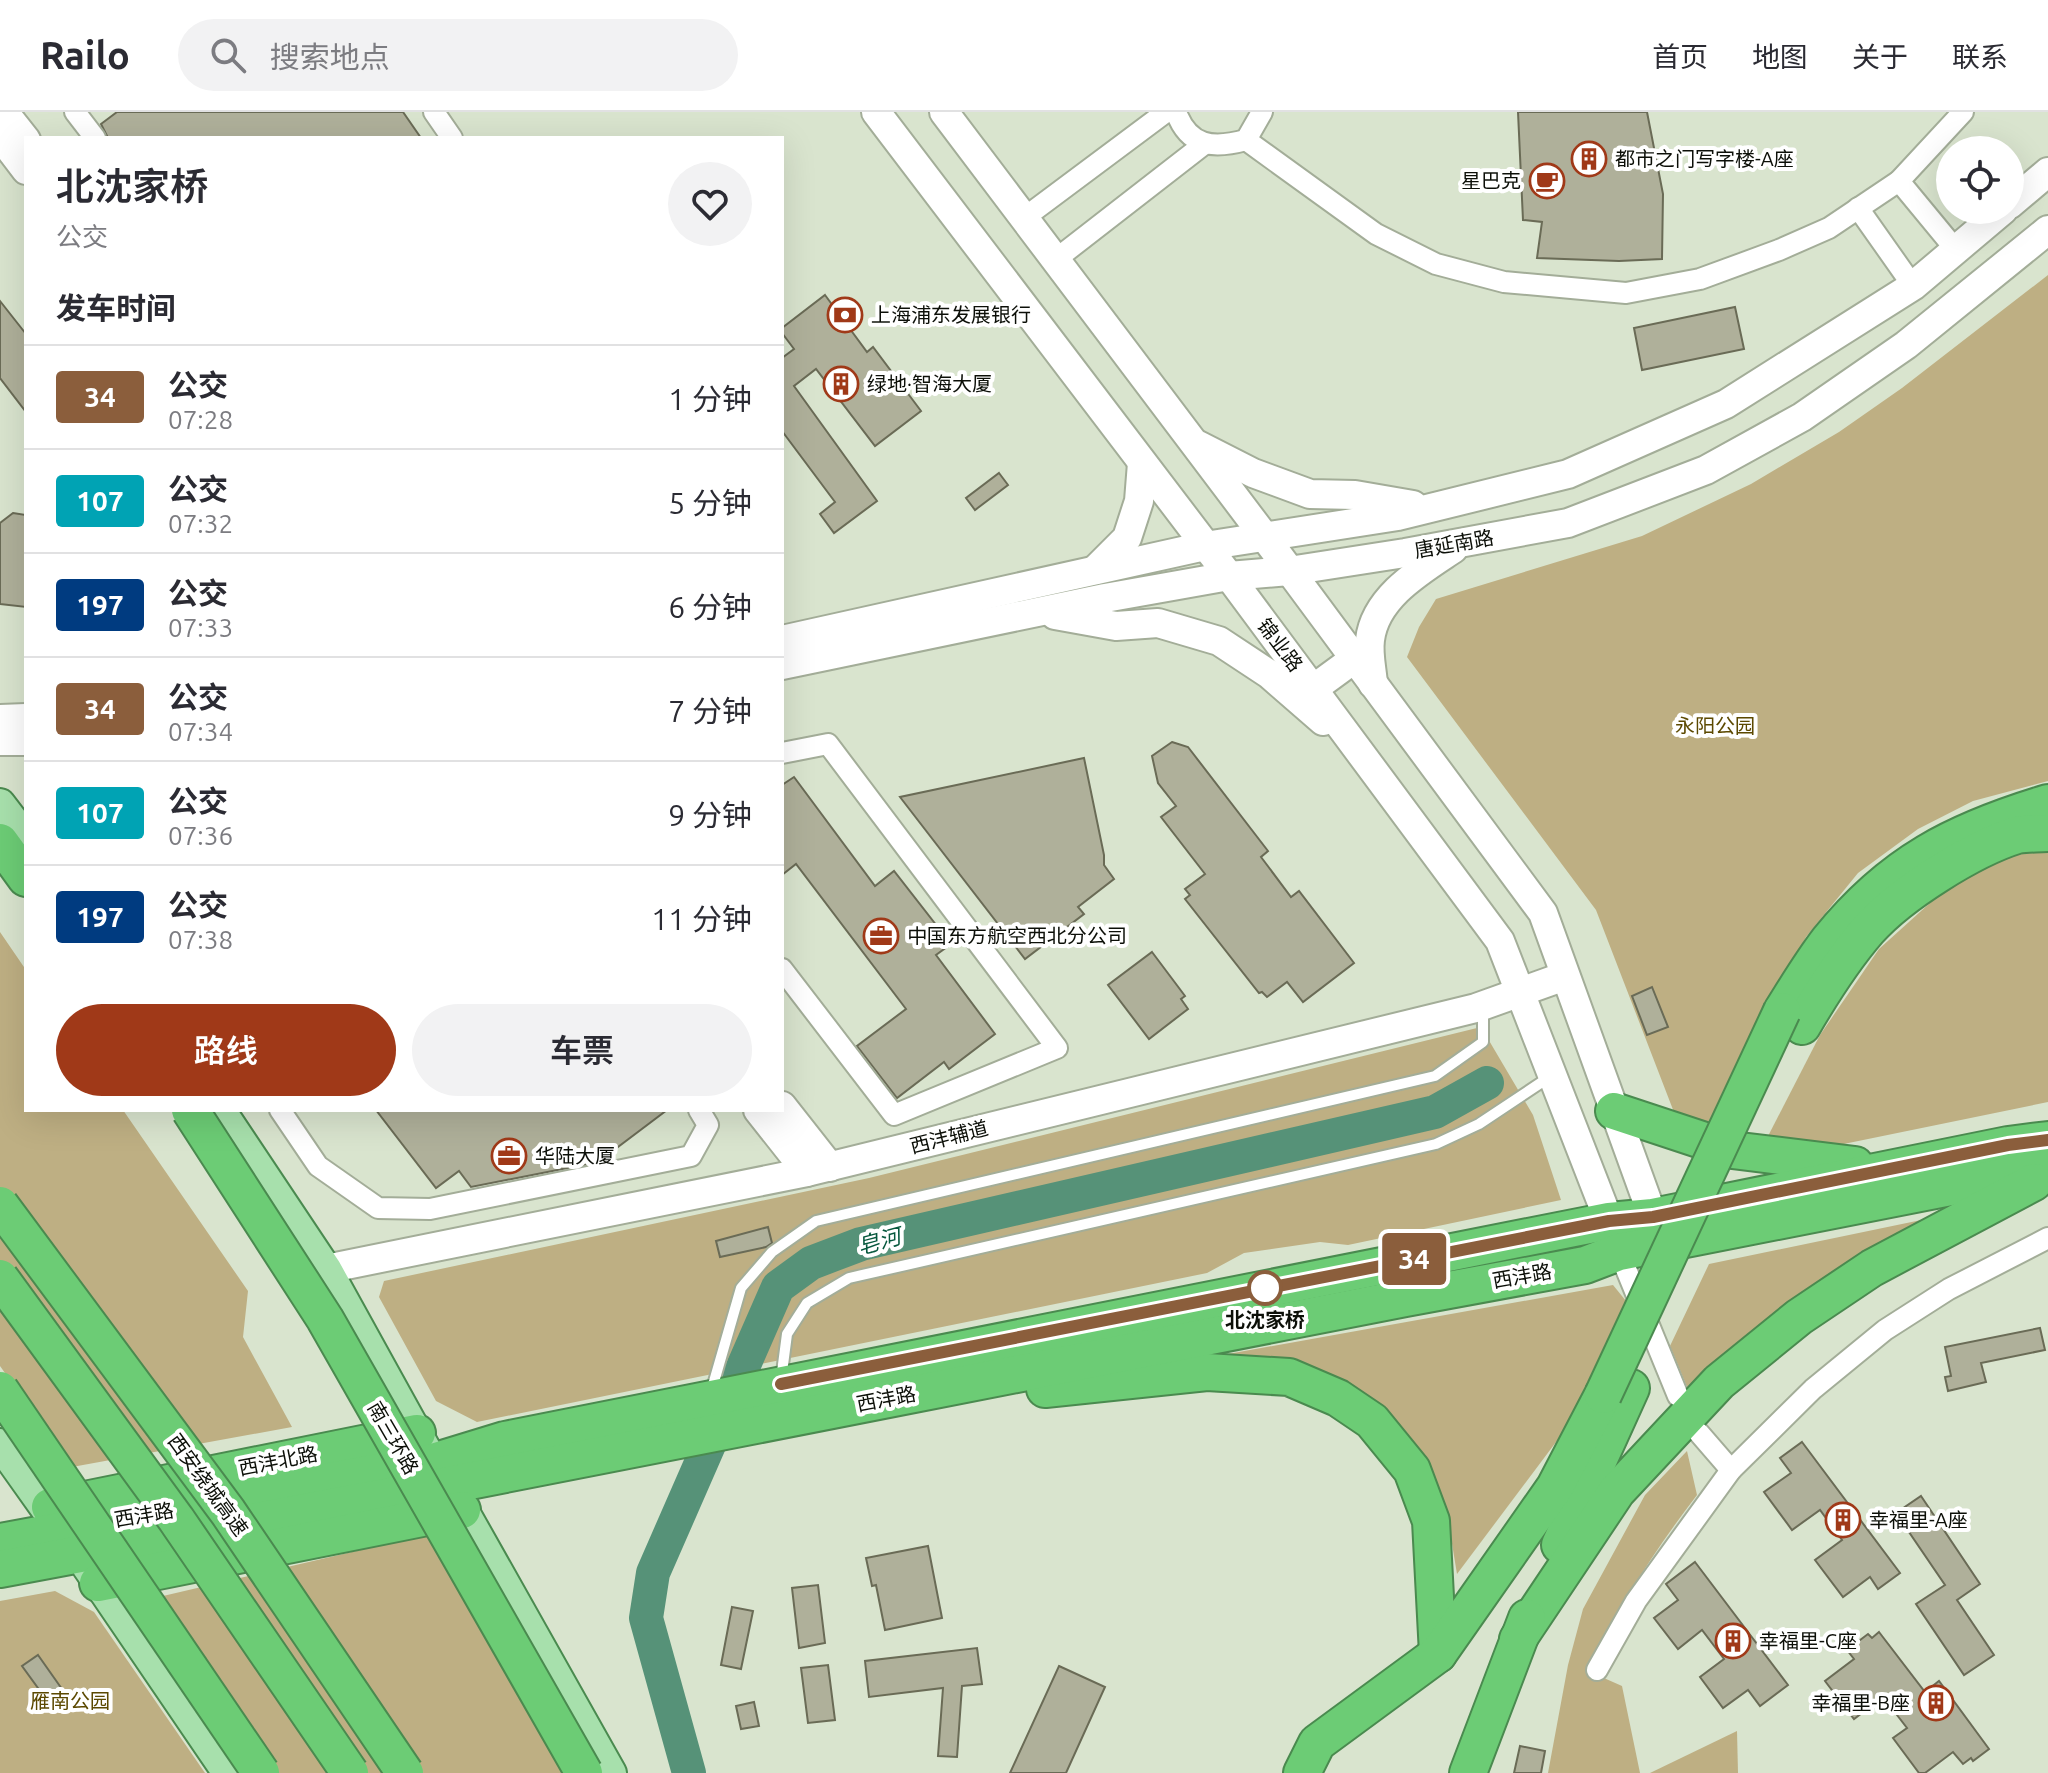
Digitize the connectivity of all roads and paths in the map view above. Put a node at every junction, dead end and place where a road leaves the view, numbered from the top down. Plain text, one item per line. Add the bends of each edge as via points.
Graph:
1 (4, 112) edge
2 (75, 112) edge
3 (434, 112) edge
4 (876, 112) edge
5 (944, 112) edge
6 (1166, 112) edge
7 (1176, 112) edge
8 (1262, 112) edge
9 (1963, 112) edge
10 (0, 136) edge
11 (93, 136) edge
12 (451, 136) edge
13 (24, 137) edge
14 (1246, 140) junction
15 (1203, 145) junction
16 (24, 167) edge
17 (2048, 172) edge
18 (1899, 181) junction
19 (2024, 192) edge
20 (1858, 208) junction
21 (1024, 218) junction
22 (1987, 224) edge
23 (2048, 230) edge
24 (1956, 250) junction
25 (1055, 260) junction
26 (1913, 286) junction
27 (1192, 442) junction
28 (1142, 463) junction
29 (1429, 508) junction
30 (1264, 536) junction
31 (1463, 542) junction
32 (1205, 546) junction
33 (1095, 570) junction
34 (1289, 571) junction
35 (1229, 576) junction
36 (1039, 612) junction
37 (785, 633) edge
38 (1354, 659) junction
39 (784, 665) edge
40 (1373, 684) junction
41 (1313, 689) junction
42 (24, 718) edge
43 (0, 719) edge
44 (0, 741) edge
45 (24, 741) edge
46 (784, 753) edge
47 (1362, 755) junction
48 (2048, 803) edge
49 (0, 804) edge
50 (2048, 833) edge
51 (24, 835) edge
52 (0, 842) edge
53 (24, 875) edge
54 (1565, 976) junction
55 (784, 977) edge
56 (1519, 992) junction
57 (1483, 1005) junction
58 (1792, 1018) junction
59 (1552, 1075) junction
60 (784, 1110) edge
61 (1614, 1111) junction
62 (191, 1112) edge
63 (221, 1112) edge
64 (281, 1112) edge
65 (700, 1112) edge
66 (760, 1112) edge
67 (2048, 1140) edge
68 (1889, 1169) junction
69 (818, 1170) junction
70 (2048, 1171) edge
71 (0, 1205) edge
72 (1653, 1217) junction
73 (1614, 1236) junction
74 (2048, 1238) edge
75 (326, 1269) junction
76 (0, 1278) edge
77 (781, 1384) junction
78 (0, 1390) edge
79 (1617, 1392) junction
80 (1678, 1396) dead end
81 (710, 1398) junction
82 (805, 1415) junction
83 (1699, 1433) dead end
84 (0, 1444) edge
85 (1731, 1470) junction
86 (440, 1473) junction
87 (62, 1531) junction
88 (0, 1542) edge
89 (0, 1569) edge
90 (98, 1583) junction
91 (1518, 1639) junction
92 (1438, 1654) junction
93 (1597, 1670) dead end
94 (228, 1773) edge
95 (261, 1773) edge
96 (350, 1773) edge
97 (405, 1773) edge
98 (584, 1773) edge
99 (611, 1773) edge
100 (1302, 1773) edge
101 (1468, 1773) edge

1 - 13 main road
2 - 11 street
3 - 12 street
4 - 28 main road, 锦业路
5 - 21 main road
6 - 21 street
7 - 15 street via 1182,128
8 - 14 street
9 - 18 street
10 - 16 main road
14 - 15 street
14 - 20 street via 1376,234 1436,264 1504,282 1626,293 1700,279 1829,228
15 - 25 street
17 - 19 main road
18 - 20 street
18 - 24 street
20 - 26 street
21 - 25 main road
22 - 24 main road, 唐延南路
23 - 31 main road, 唐延南路 via 1906,345 1802,417 1706,470 1568,523
24 - 26 main road, 唐延南路
25 - 27 main road
26 - 29 main road, 唐延南路 via 1726,404 1568,474
27 - 29 main road via 1310,494 1355,495
27 - 30 main road
28 - 32 main road, 锦业路
28 - 33 main road via 1139,501 1127,538
29 - 30 main road, 唐延南路
30 - 32 main road, 唐延南路
30 - 34 main road
31 - 34 main road, 唐延南路
31 - 40 main road via 1409,579 1383,606 1370,638
32 - 33 main road, 唐延南路
32 - 35 main road, 锦业路
33 - 37 main road, 唐延南路
34 - 35 main road, 唐延南路
34 - 38 main road
35 - 36 main road, 唐延南路
35 - 41 main road, 锦业路
36 - 39 main road, 唐延南路
36 - 47 main road via 1116,626 1158,623 1219,641 1269,674
38 - 40 main road
38 - 41 main road
40 - 54 main road via 1543,913
41 - 47 main road, 锦业路
42 - 43 main road
44 - 45 main road
46 - 55 street via 828,744 1057,1048 894,1115
47 - 56 main road, 锦业路 via 1500,941
48 - 58 highway via 1959,834 1877,887 1828,941
49 - 51 main road
50 - 58 highway via 2020,834 1969,855 1922,884 1871,927
52 - 53 highway
54 - 56 main road, 西沣辅道
54 - 61 main road
56 - 57 main road, 西沣辅道
56 - 59 main road, 锦业路
57 - 69 main road, 西沣辅道
57 - 81 lane via 1483,1042 1435,1076 816,1221 772,1252 741,1288
58 - 79 highway, bridge
59 - 73 main road, 锦业路
59 - 77 lane via 1479,1124 1436,1144 849,1278 807,1303 787,1334
60 - 69 main road
61 - 68 highway via 1732,1150
61 - 72 main road
62 - 98 highway, 南三环路, bridge via 325,1319
63 - 75 main road, 南三环路
64 - 65 street via 318,1166 378,1208 430,1209 691,1156 708,1125
66 - 69 main road
67 - 68 highway, 西沣路
68 - 72 highway, 西沣路
69 - 75 main road, 西沣辅道
70 - 73 highway, 西沣路
70 - 91 highway via 1872,1268 1799,1317 1719,1382 1617,1491
71 - 97 highway, 西安绕城高速, bridge via 228,1512
72 - 73 highway, 西沣路
73 - 77 highway, 西沣路
73 - 80 street
73 - 82 highway, 西沣路 via 1585,1265
74 - 85 street via 1949,1289 1885,1330 1813,1389
75 - 86 main road, 南三环路
76 - 96 highway, bridge via 176,1519
77 - 81 highway
78 - 95 highway, bridge
79 - 91 highway
79 - 92 highway
81 - 86 highway, 西沣路 via 505,1440
82 - 86 highway, 西沣路 via 664,1443
82 - 92 highway via 1207,1372 1289,1377 1338,1398 1372,1421 1412,1470 1431,1521
83 - 85 street
84 - 87 main road
85 - 93 street via 1636,1601
86 - 87 highway, 西沣路
86 - 87 highway, 西沣北路
86 - 90 highway
86 - 99 main road, 南三环路
87 - 88 highway, 西沣路
87 - 89 highway, 西沣路
87 - 90 main road
90 - 94 main road
91 - 101 highway
92 - 100 highway via 1317,1743

